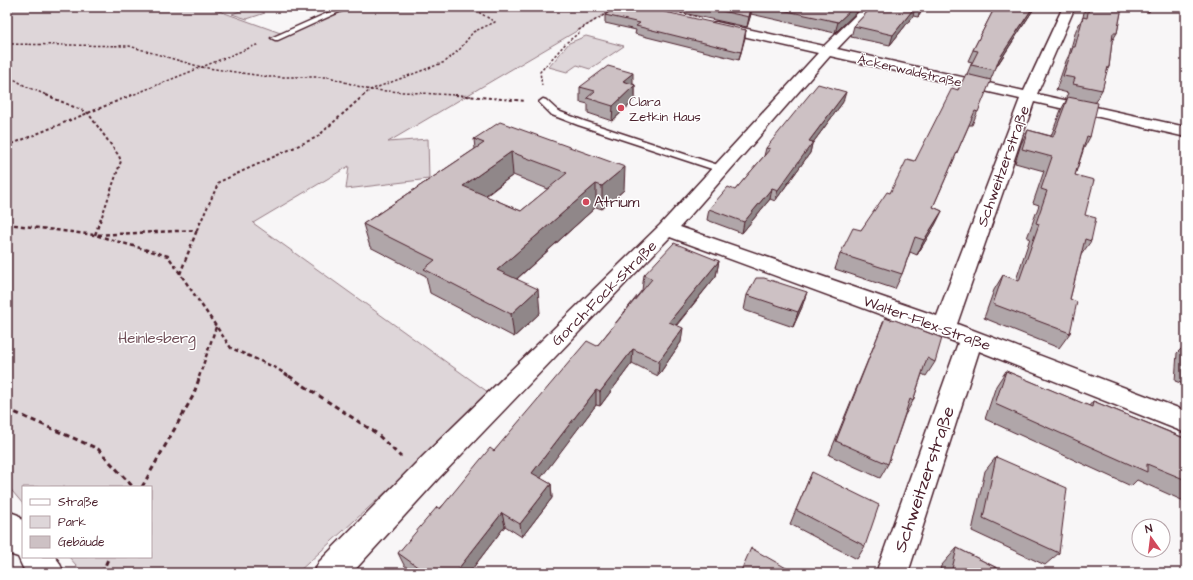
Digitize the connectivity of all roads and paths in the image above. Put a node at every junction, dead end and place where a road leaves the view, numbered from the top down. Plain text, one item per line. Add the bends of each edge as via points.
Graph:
1 (347, 7) edge
2 (470, 7) edge
3 (871, 7) edge
4 (1070, 7) edge
5 (640, 8) edge
6 (611, 11) edge
7 (660, 11) edge
8 (706, 23) edge
9 (274, 38) joint
10 (7, 44) edge
11 (827, 51) junction
12 (201, 67) junction
13 (7, 75) edge
14 (370, 90) junction
15 (1029, 96) junction
16 (543, 102) junction
17 (88, 113) junction
18 (1186, 132) edge
19 (7, 146) edge
20 (721, 169) junction
21 (7, 224) edge
22 (667, 229) junction
23 (197, 230) junction
24 (94, 235) junction
25 (180, 274) junction
26 (216, 327) junction
27 (944, 328) junction
28 (971, 339) junction
29 (7, 409) edge
30 (1186, 422) edge
31 (428, 471) junction
32 (132, 486) edge
33 (143, 486) edge
34 (7, 525) edge
35 (22, 543) edge
36 (35, 558) edge
37 (109, 558) edge
38 (48, 573) edge
39 (102, 573) edge
40 (330, 573) edge
41 (892, 573) edge

1 - 9 lane
2 - 14 path via 495,22 473,32 460,49 445,62
3 - 11 street, Gorch-Fock-Straße
4 - 15 street, Schweitzerstraße
5 - 7 street
6 - 16 path via 579,30 579,33 567,42 540,72
8 - 11 street, Äckerwaldstraße
9 - 12 path
10 - 12 path via 129,46
11 - 15 street, Äckerwaldstraße
11 - 20 street, Gorch-Fock-Straße
12 - 14 path via 269,77 330,77
12 - 17 path
13 - 17 path via 27,87
14 - 16 path
14 - 23 path via 317,137 219,182
15 - 18 street, Äckerwaldstraße
15 - 27 street, Schweitzerstraße
16 - 20 lane via 555,113 581,123
17 - 19 path
17 - 24 path via 121,161
20 - 22 street, Gorch-Fock-Straße
21 - 24 path
22 - 27 street, Walter-Flex-Straße
22 - 31 street, Gorch-Fock-Straße
23 - 24 path
23 - 25 path
24 - 25 path via 168,256
25 - 26 path
26 - 31 path via 231,348 276,368 376,433 406,462
26 - 33 path via 193,396
27 - 28 street, Walter-Flex-Straße
28 - 30 street, Walter-Flex-Straße
28 - 41 street, Schweitzerstraße
29 - 32 path via 98,449
31 - 40 street, Gorch-Fock-Straße
34 - 35 street
36 - 38 street
37 - 39 path

